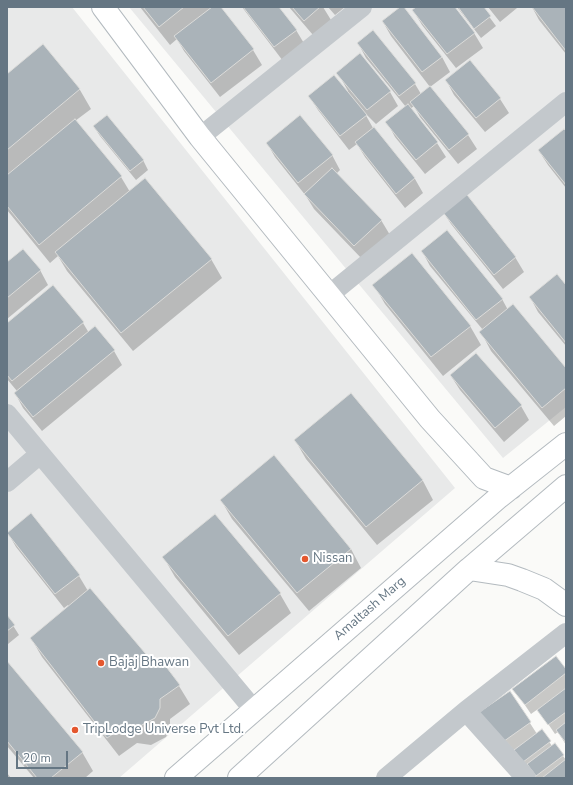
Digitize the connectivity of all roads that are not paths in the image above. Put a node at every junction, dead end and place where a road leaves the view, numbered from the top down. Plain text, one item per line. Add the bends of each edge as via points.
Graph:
1 (103, 7) edge
2 (362, 7) edge
3 (566, 102) edge
4 (200, 137) junction
5 (329, 295) junction
6 (7, 414) edge
7 (566, 444) edge
8 (40, 454) junction
9 (484, 478) junction
10 (7, 482) edge
11 (566, 486) edge
12 (511, 488) junction
13 (487, 507) junction
14 (469, 569) junction
15 (566, 605) edge
16 (566, 633) edge
17 (254, 710) junction
18 (466, 711) junction
19 (176, 778) edge
20 (239, 778) edge
21 (386, 778) edge
22 (526, 778) edge

1 - 4 main road
2 - 4 street
3 - 5 street
4 - 5 main road
5 - 9 main road via 430,419
6 - 8 street
7 - 12 main road, Amaltash Marg
8 - 10 street
8 - 17 street
9 - 12 main road
9 - 13 main road
11 - 14 main road
12 - 13 main road, Amaltash Marg
13 - 17 main road, Amaltash Marg
14 - 15 main road via 508,575 544,589
14 - 20 main road
16 - 18 street
17 - 19 main road, Amaltash Marg
18 - 21 street
18 - 22 street

